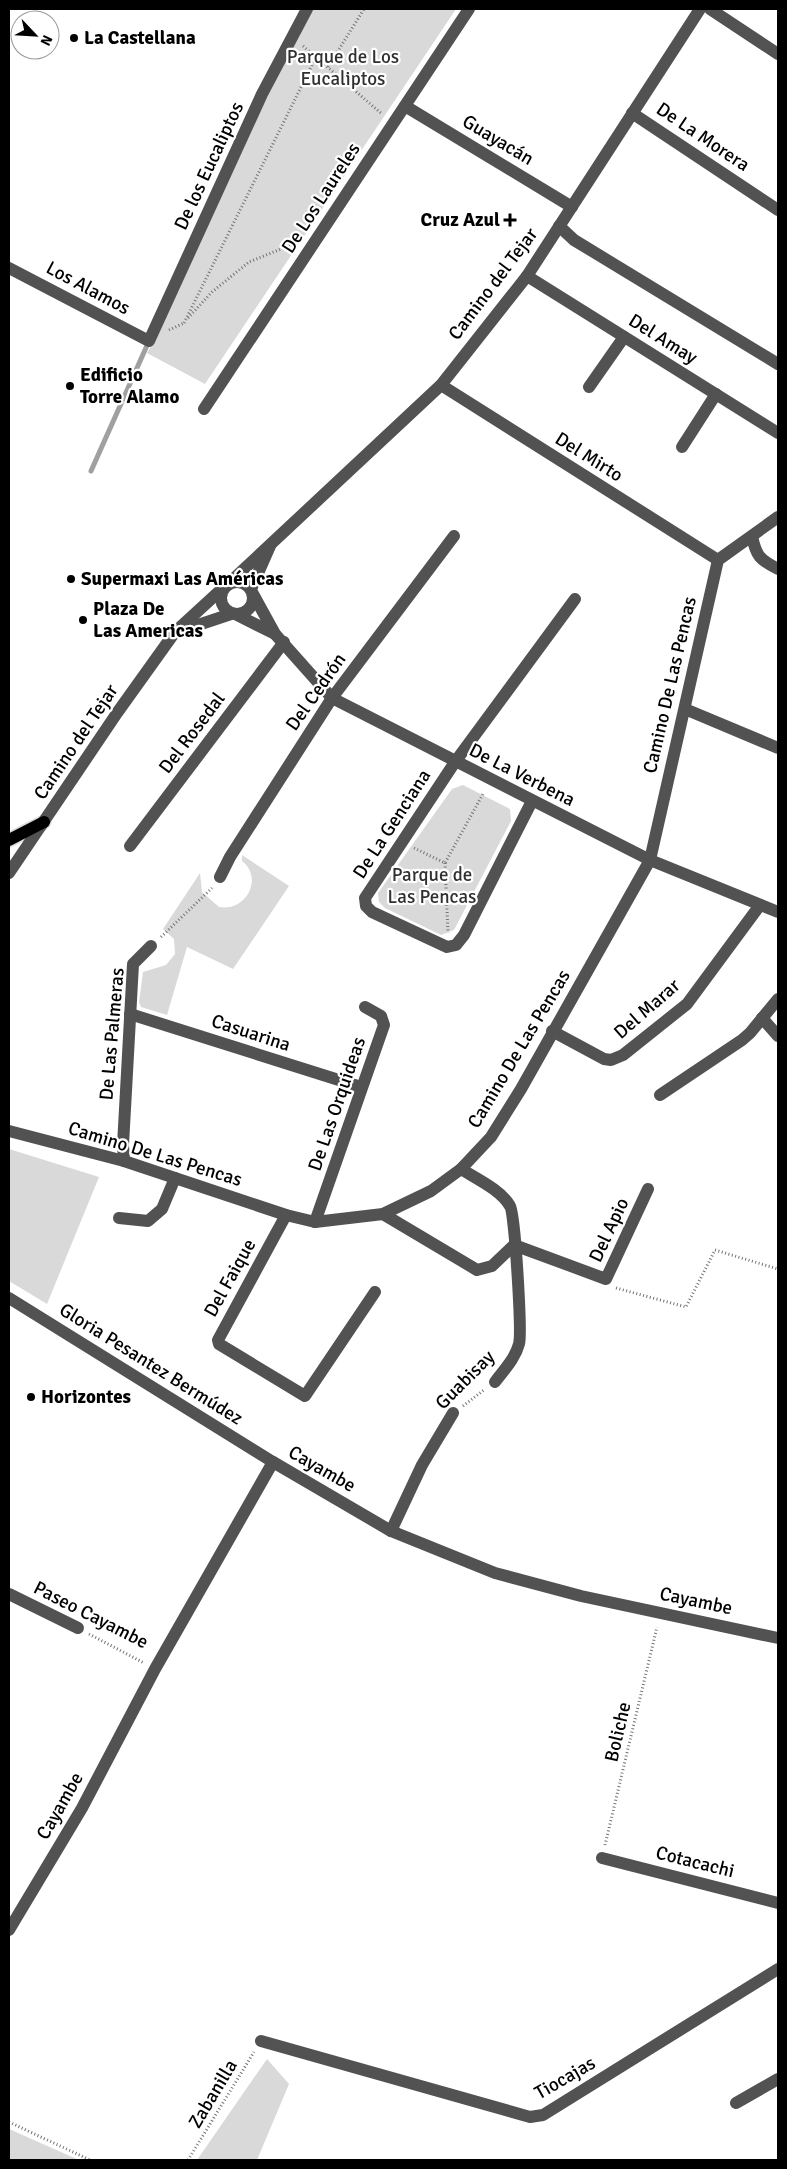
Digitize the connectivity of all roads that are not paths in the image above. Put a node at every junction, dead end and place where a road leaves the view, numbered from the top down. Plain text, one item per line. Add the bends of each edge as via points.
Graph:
1 (308, 9) edge
2 (469, 9) edge
3 (700, 9) edge
4 (710, 9) edge
5 (778, 54) edge
6 (404, 106) junction
7 (632, 112) junction
8 (572, 207) junction
9 (778, 210) edge
10 (559, 226) junction
11 (9, 268) edge
12 (527, 276) junction
13 (624, 337) junction
14 (149, 341) joint
15 (778, 364) edge
16 (441, 385) junction
17 (589, 387) dead end
18 (716, 394) junction
19 (204, 409) dead end
20 (778, 434) edge
21 (682, 447) dead end
22 (778, 517) edge
23 (454, 536) dead end
24 (752, 536) junction
25 (271, 544) junction
26 (718, 560) junction
27 (778, 569) edge
28 (225, 586) junction
29 (252, 592) junction
30 (575, 599) dead end
31 (234, 614) junction
32 (175, 632) junction
33 (279, 638) junction
34 (332, 698) junction
35 (685, 709) junction
36 (778, 748) edge
37 (455, 762) junction
38 (532, 801) junction
39 (44, 822) junction
40 (9, 840) edge
41 (130, 846) dead end
42 (650, 860) junction
43 (9, 873) edge
44 (220, 877) road end
45 (760, 905) junction
46 (778, 912) edge
47 (151, 946) road end
48 (778, 999) edge
49 (365, 1007) dead end
50 (130, 1014) junction
51 (762, 1018) junction
52 (552, 1031) junction
53 (778, 1036) edge
54 (361, 1087) junction
55 (660, 1095) dead end
56 (9, 1131) edge
57 (124, 1161) junction
58 (461, 1169) junction
59 (175, 1178) junction
60 (648, 1189) dead end
61 (383, 1214) junction
62 (286, 1215) junction
63 (119, 1218) dead end
64 (315, 1222) junction
65 (514, 1246) junction
66 (375, 1292) dead end
67 (9, 1298) edge
68 (494, 1382) road end
69 (453, 1413) road end
70 (273, 1462) junction
71 (391, 1531) junction
72 (9, 1594) edge
73 (78, 1628) road end
74 (778, 1638) edge
75 (602, 1858) road end
76 (778, 1903) edge
77 (9, 1930) edge
78 (778, 1969) edge
79 (261, 2042) road end
80 (778, 2079) edge
81 (736, 2103) dead end

1 - 14 street, De los Eucaliptos via 262,94
2 - 6 street, De Los Laureles
3 - 7 street, Camino del Tejar
4 - 5 street
6 - 8 street, Guayacán
6 - 19 street, De Los Laureles
7 - 8 street, Camino del Tejar
7 - 9 street, De La Morera
8 - 10 street, Camino del Tejar
10 - 12 street, Camino del Tejar
10 - 15 street via 574,240
11 - 14 street, Los Alamos
12 - 13 street, Del Amay
12 - 16 street, Camino del Tejar
13 - 17 street
13 - 18 street, Del Amay
16 - 25 street, Camino del Tejar
16 - 26 street, Del Mirto
18 - 20 street, Del Amay
18 - 21 street
22 - 24 street
23 - 34 street, Del Cedrón
24 - 26 street
24 - 27 street via 754,550 763,562
25 - 28 street, Camino del Tejar
25 - 29 street, Camino del Tejar
26 - 35 street, Camino De Las Pencas
28 - 29 street via 243,582
28 - 31 street via 221,603
28 - 32 street, Camino del Tejar
29 - 31 street via 250,608
29 - 33 street, De La Verbena
30 - 37 street, De La Genciana
31 - 32 street
31 - 33 street, De La Verbena
32 - 39 street, Camino del Tejar
33 - 34 street, De La Verbena
33 - 41 street, Del Rosedal
34 - 37 street, De La Verbena
34 - 44 street, Del Cedrón
35 - 36 street
35 - 42 street, Camino De Las Pencas
37 - 38 street, De La Verbena
37 - 38 street, De La Genciana via 365,898 366,906 372,912 447,947 456,945
38 - 42 street, De La Verbena
39 - 40 main road
39 - 43 street, Camino del Tejar
42 - 45 street, De La Verbena
42 - 52 street, Camino De Las Pencas
45 - 46 street, De La Verbena
45 - 52 street, Del Marar via 687,1004 623,1055 604,1059
47 - 50 street, De Las Palmeras via 133,964
48 - 51 street
49 - 54 street, De Las Orquideas via 381,1016 384,1026
50 - 54 street, Casuarina
50 - 57 street, De Las Palmeras
51 - 53 street
51 - 55 street via 742,1040
52 - 58 street, Camino De Las Pencas via 521,1090 490,1137
54 - 64 street, De Las Orquideas
56 - 57 street, Camino De Las Pencas
57 - 59 street, Camino De Las Pencas
58 - 61 street, Camino De Las Pencas via 431,1191
58 - 65 street, Guabisay via 496,1192 510,1206 515,1221
59 - 62 street, Camino De Las Pencas
59 - 63 street via 162,1209 148,1221
60 - 65 street, Del Apio via 606,1279
61 - 64 street, Camino De Las Pencas
61 - 65 street via 477,1270 492,1266
62 - 64 street, Camino De Las Pencas
62 - 66 street, Del Faique via 218,1340 219,1344 305,1396
65 - 68 street, Guabisay via 522,1328 520,1343 515,1356
67 - 70 street, Gloria Pesantez Bermúdez
69 - 71 street, Guabisay via 422,1464
70 - 71 street, Cayambe
70 - 77 street, Cayambe via 82,1808
71 - 74 street, Cayambe via 495,1573 581,1596
72 - 73 street, Paseo Cayambe
75 - 76 street, Cotacachi
78 - 79 street, Tiocajas via 543,2115 530,2117
80 - 81 street

